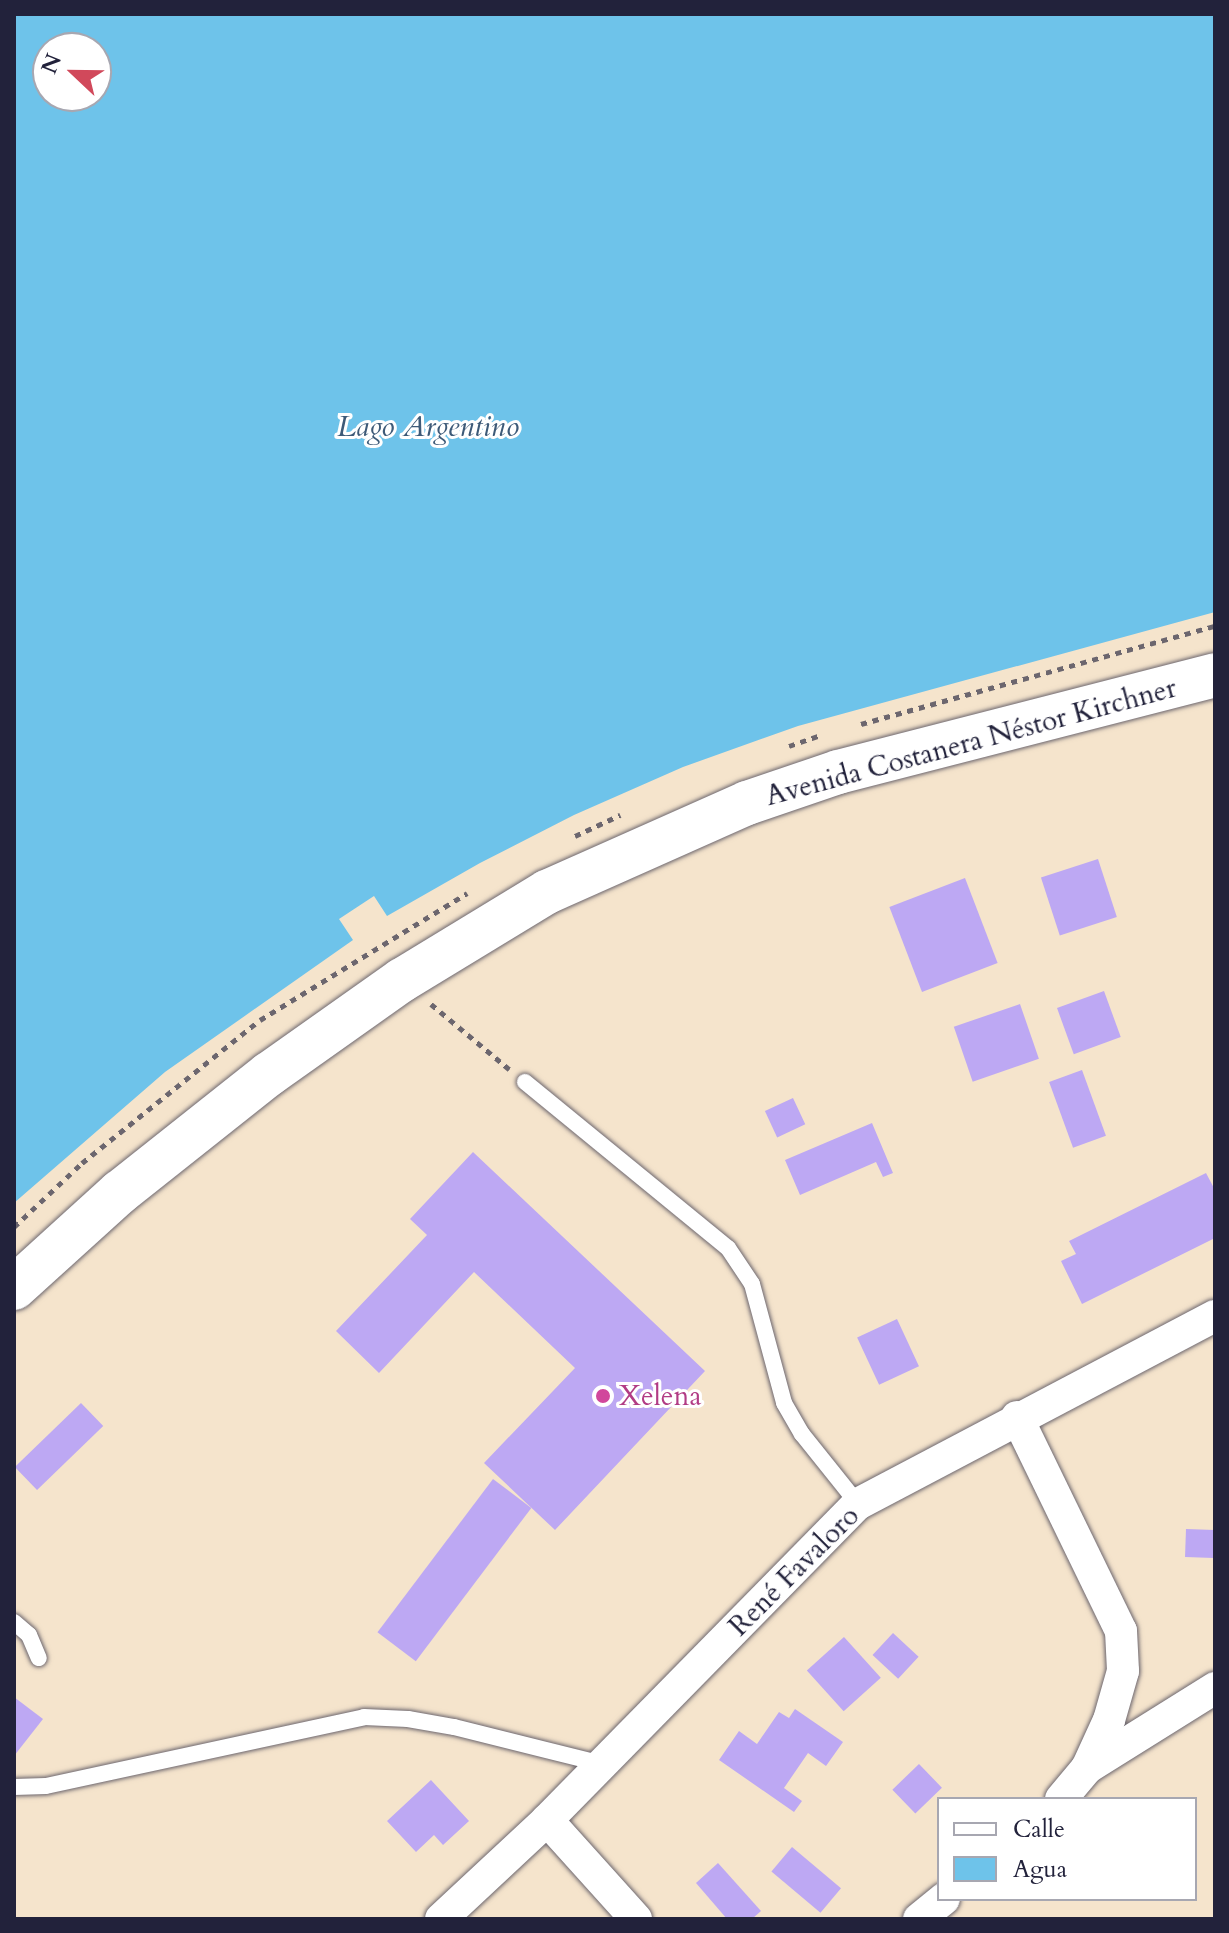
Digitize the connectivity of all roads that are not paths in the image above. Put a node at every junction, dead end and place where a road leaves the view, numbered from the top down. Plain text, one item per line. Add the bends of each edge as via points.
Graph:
1 (1215, 675) edge
2 (525, 1082) road end
3 (14, 1288) edge
4 (1215, 1316) edge
5 (1017, 1417) junction
6 (858, 1504) junction
7 (14, 1622) edge
8 (39, 1658) dead end
9 (1215, 1688) edge
10 (602, 1764) junction
11 (1087, 1768) junction
12 (14, 1787) edge
13 (1063, 1797) edge
14 (547, 1820) junction
15 (942, 1901) edge
16 (441, 1919) edge
17 (636, 1919) edge
18 (919, 1919) edge

1 - 3 street, Avenida Costanera Néstor Kirchner via 838,772 747,803 547,892 402,980 197,1129
2 - 6 lane via 728,1248 752,1284 784,1403
4 - 5 street, René Favaloro
5 - 6 street, René Favaloro
5 - 11 street via 1121,1631 1123,1671
6 - 10 street, René Favaloro
7 - 8 lane via 29,1635
9 - 11 street
10 - 12 lane via 454,1727 364,1717 46,1786
10 - 14 street, René Favaloro
11 - 13 street
14 - 16 street, René Favaloro
14 - 17 street
15 - 18 street

